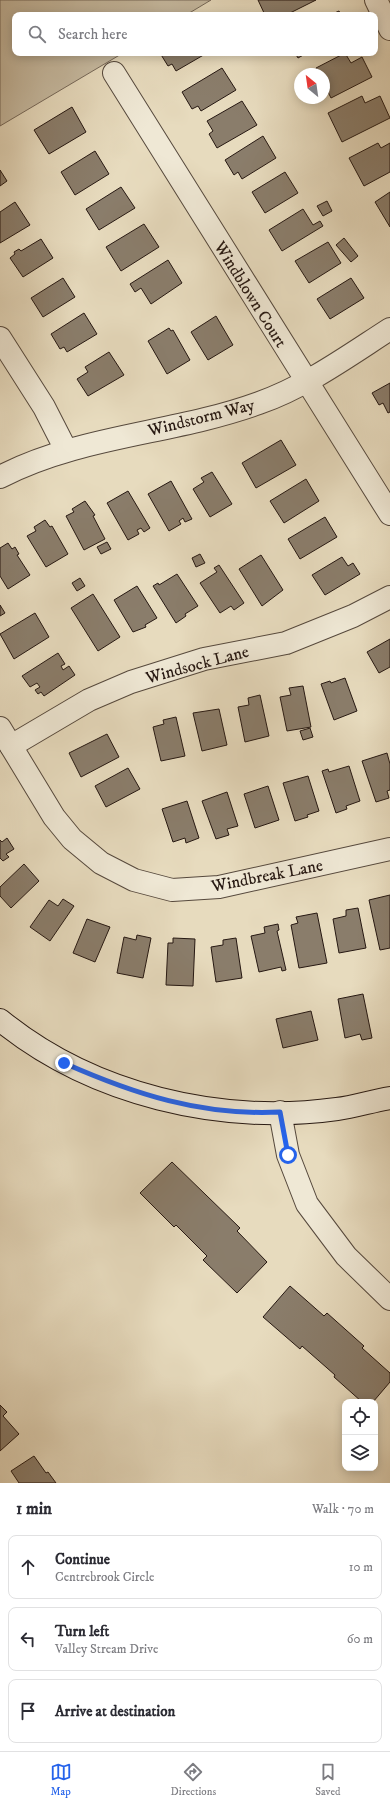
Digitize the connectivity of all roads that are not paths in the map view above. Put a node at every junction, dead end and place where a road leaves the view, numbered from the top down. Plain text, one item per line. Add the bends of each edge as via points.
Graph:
1 (376, 0) edge
2 (390, 29) edge
3 (114, 73) dead end
4 (390, 329) edge
5 (0, 338) edge
6 (307, 383) junction
7 (66, 450) junction
8 (0, 477) edge
9 (390, 514) edge
10 (390, 597) edge
11 (5, 737) edge
12 (390, 848) edge
13 (0, 1020) edge
14 (390, 1098) edge
15 (280, 1112) junction
16 (390, 1299) edge

1 - 2 street
3 - 6 street, Windblown Court
4 - 6 street, Windstorm Way
5 - 7 street via 44,407
6 - 7 street, Windstorm Way via 258,403 207,418
6 - 9 street, Windblown Court
7 - 8 street, Windstorm Way via 26,464
10 - 11 street, Windsock Lane via 354,616 286,643 204,659 131,682
11 - 12 street, Windbreak Lane via 54,817 72,840 101,863 134,880 172,890 219,887
13 - 15 street via 64,1063 148,1097 257,1114
14 - 15 street via 336,1109
15 - 16 street via 288,1155 307,1204 346,1256

